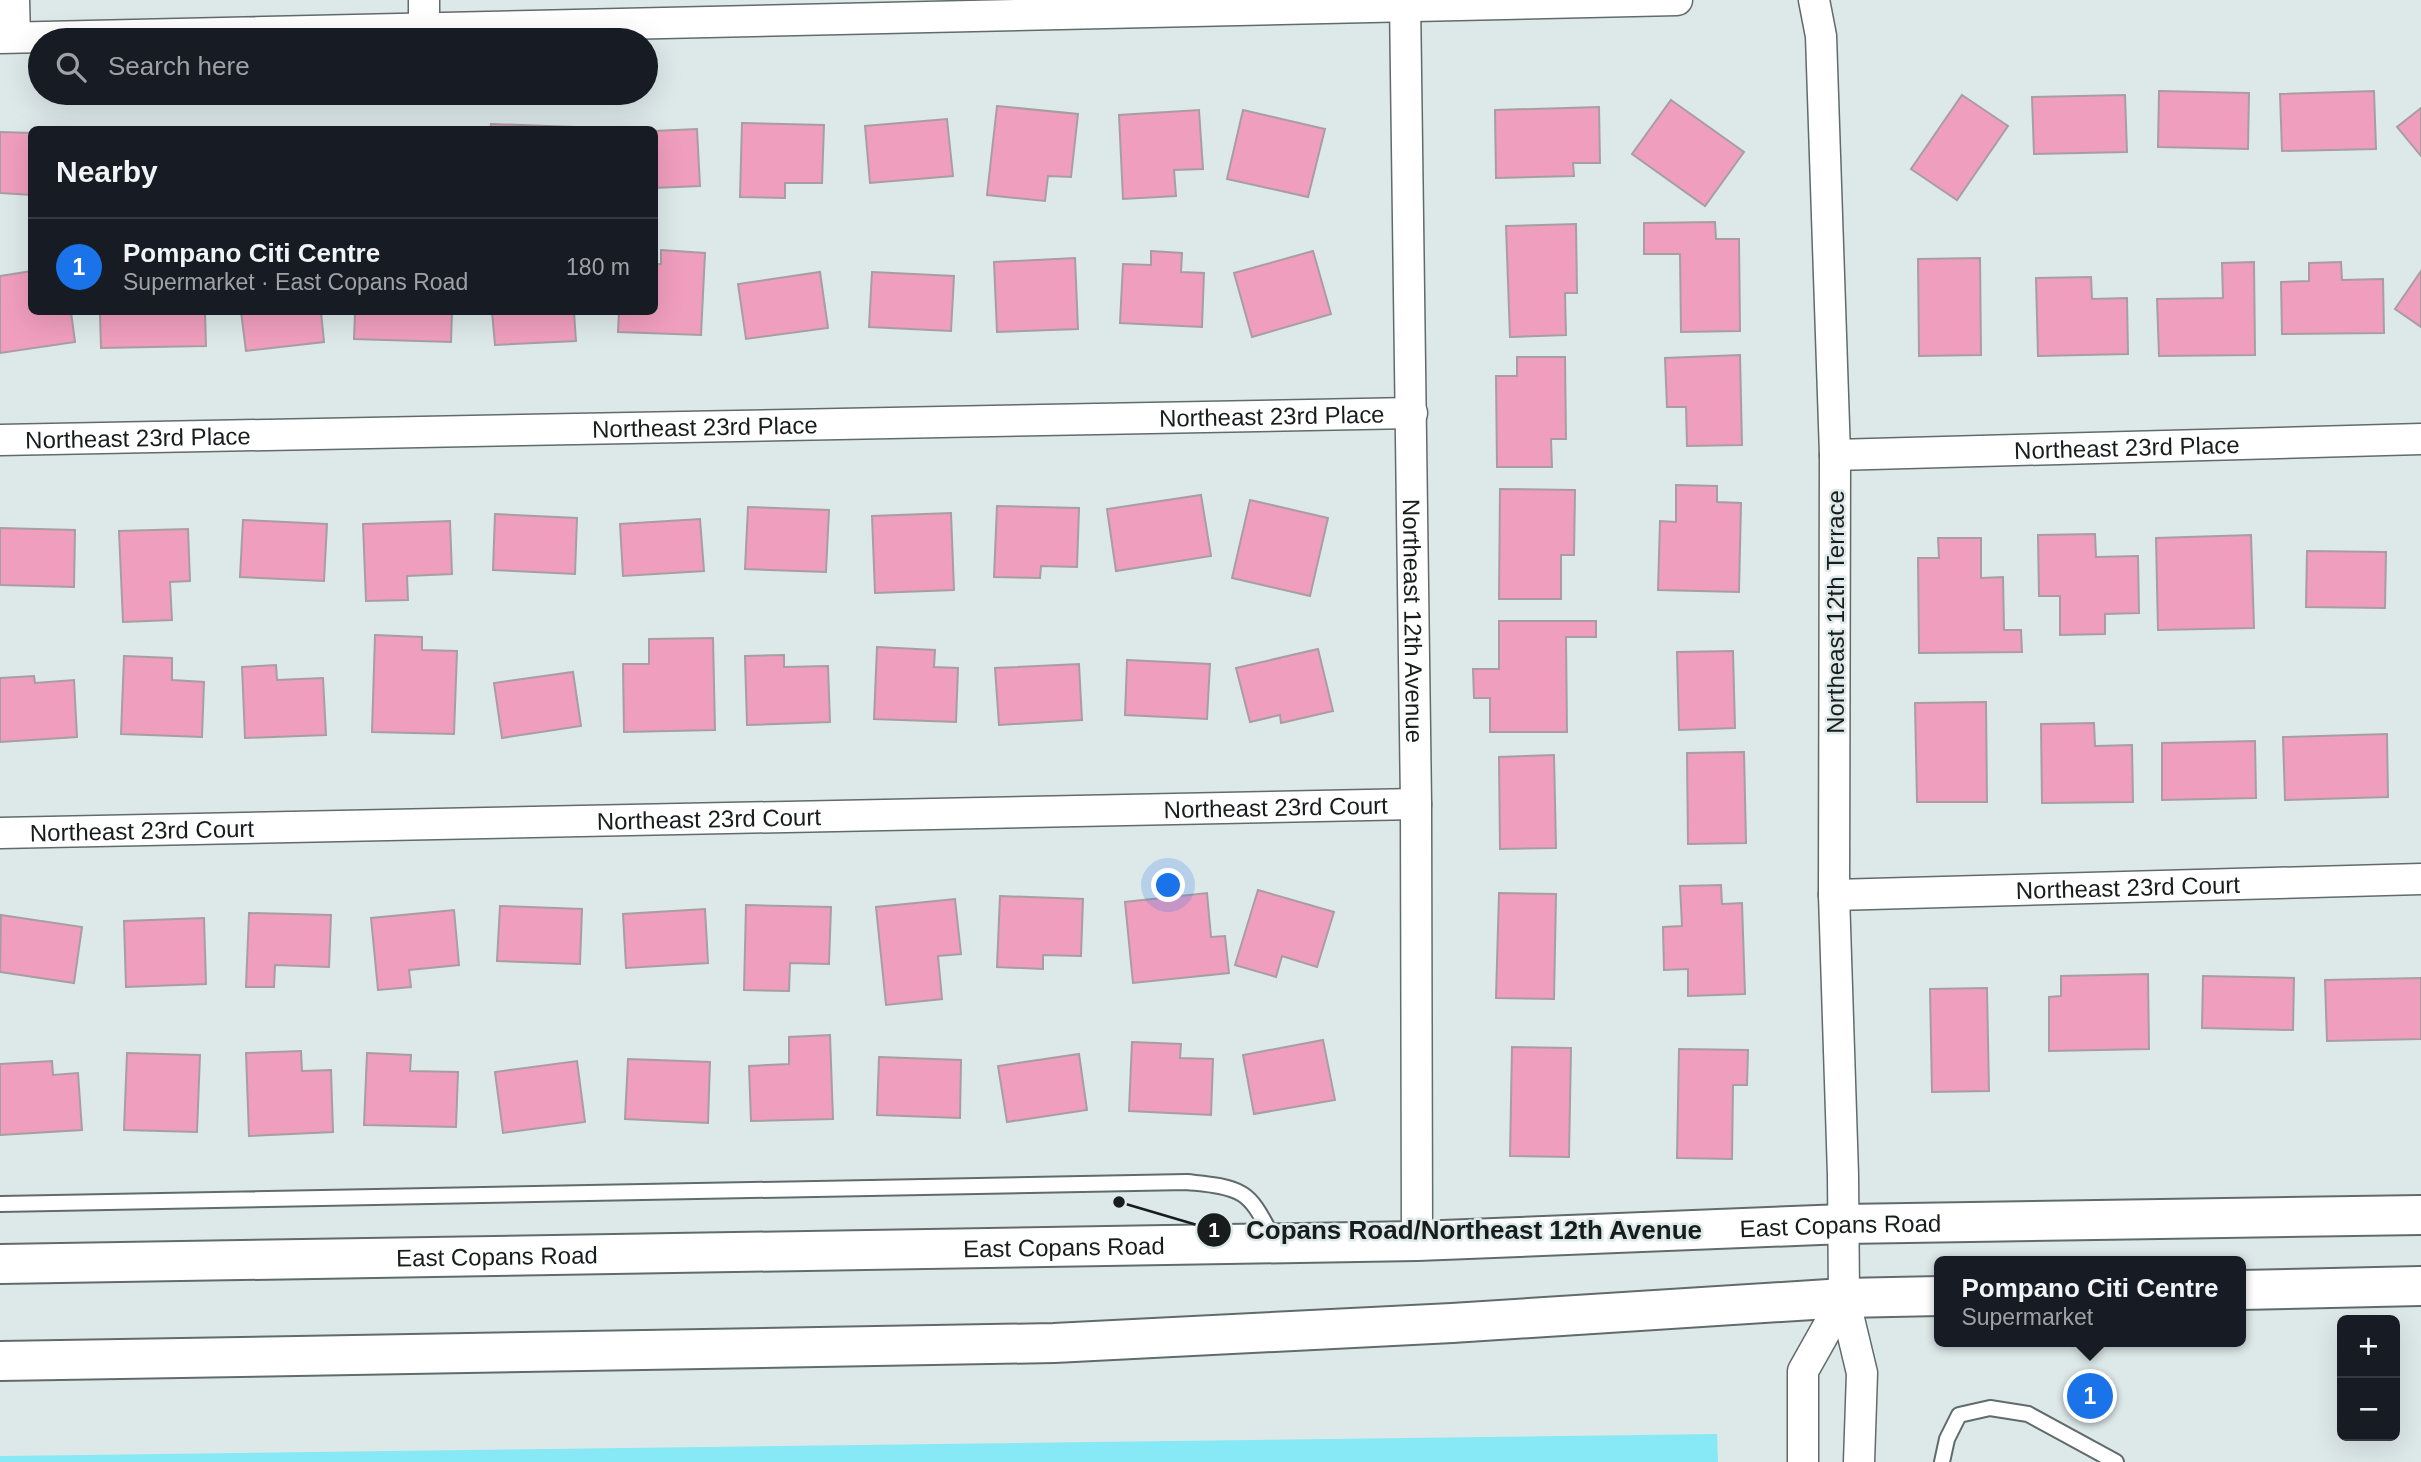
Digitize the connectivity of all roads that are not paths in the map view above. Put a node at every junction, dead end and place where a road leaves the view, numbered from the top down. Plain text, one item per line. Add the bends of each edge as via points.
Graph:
1 (14, 0) edge
2 (1677, 0) edge
3 (1814, 0) edge
4 (1405, 3) edge
5 (812, 10) edge
6 (424, 14) edge
7 (181, 28) edge
8 (28, 37) edge
9 (7, 38) edge
10 (1412, 413) junction
11 (2421, 439) edge
12 (0, 440) edge
13 (1835, 455) junction
14 (1416, 804) junction
15 (0, 833) edge
16 (2421, 879) edge
17 (1834, 895) junction
18 (0, 1204) edge
19 (2421, 1215) edge
20 (1844, 1224) junction
21 (1417, 1241) junction
22 (1277, 1243) junction
23 (0, 1264) edge
24 (2421, 1286) edge
25 (2246, 1290) edge
26 (1934, 1296) edge
27 (1844, 1298) junction
28 (0, 1361) edge
29 (1803, 1462) edge
30 (1860, 1462) edge
31 (1942, 1462) edge
32 (2116, 1462) edge

1 - 9 street
2 - 4 street
3 - 13 street, Northeast 12th Terrace via 1821,36
4 - 5 street
4 - 10 street, Northeast 12th Avenue
5 - 6 street
6 - 7 street
8 - 9 street
10 - 12 street, Northeast 23rd Place
10 - 14 street, Northeast 12th Avenue
11 - 13 street, Northeast 23rd Place
13 - 17 street, Northeast 12th Terrace
14 - 15 street, Northeast 23rd Court
14 - 21 street, Northeast 12th Avenue
16 - 17 street, Northeast 23rd Court
17 - 20 street, Northeast 12th Terrace
18 - 22 lane via 1187,1182 1241,1193
19 - 20 main road, East Copans Road
20 - 21 main road, East Copans Road
20 - 27 street, Northeast 12th Terrace
21 - 22 main road, East Copans Road
22 - 23 main road, East Copans Road
24 - 25 main road
26 - 27 main road
27 - 28 main road via 1055,1343
27 - 29 street via 1803,1371
27 - 30 street, Northeast 12th Terrace via 1862,1373
31 - 32 lane via 1959,1416 1990,1408 2028,1414

